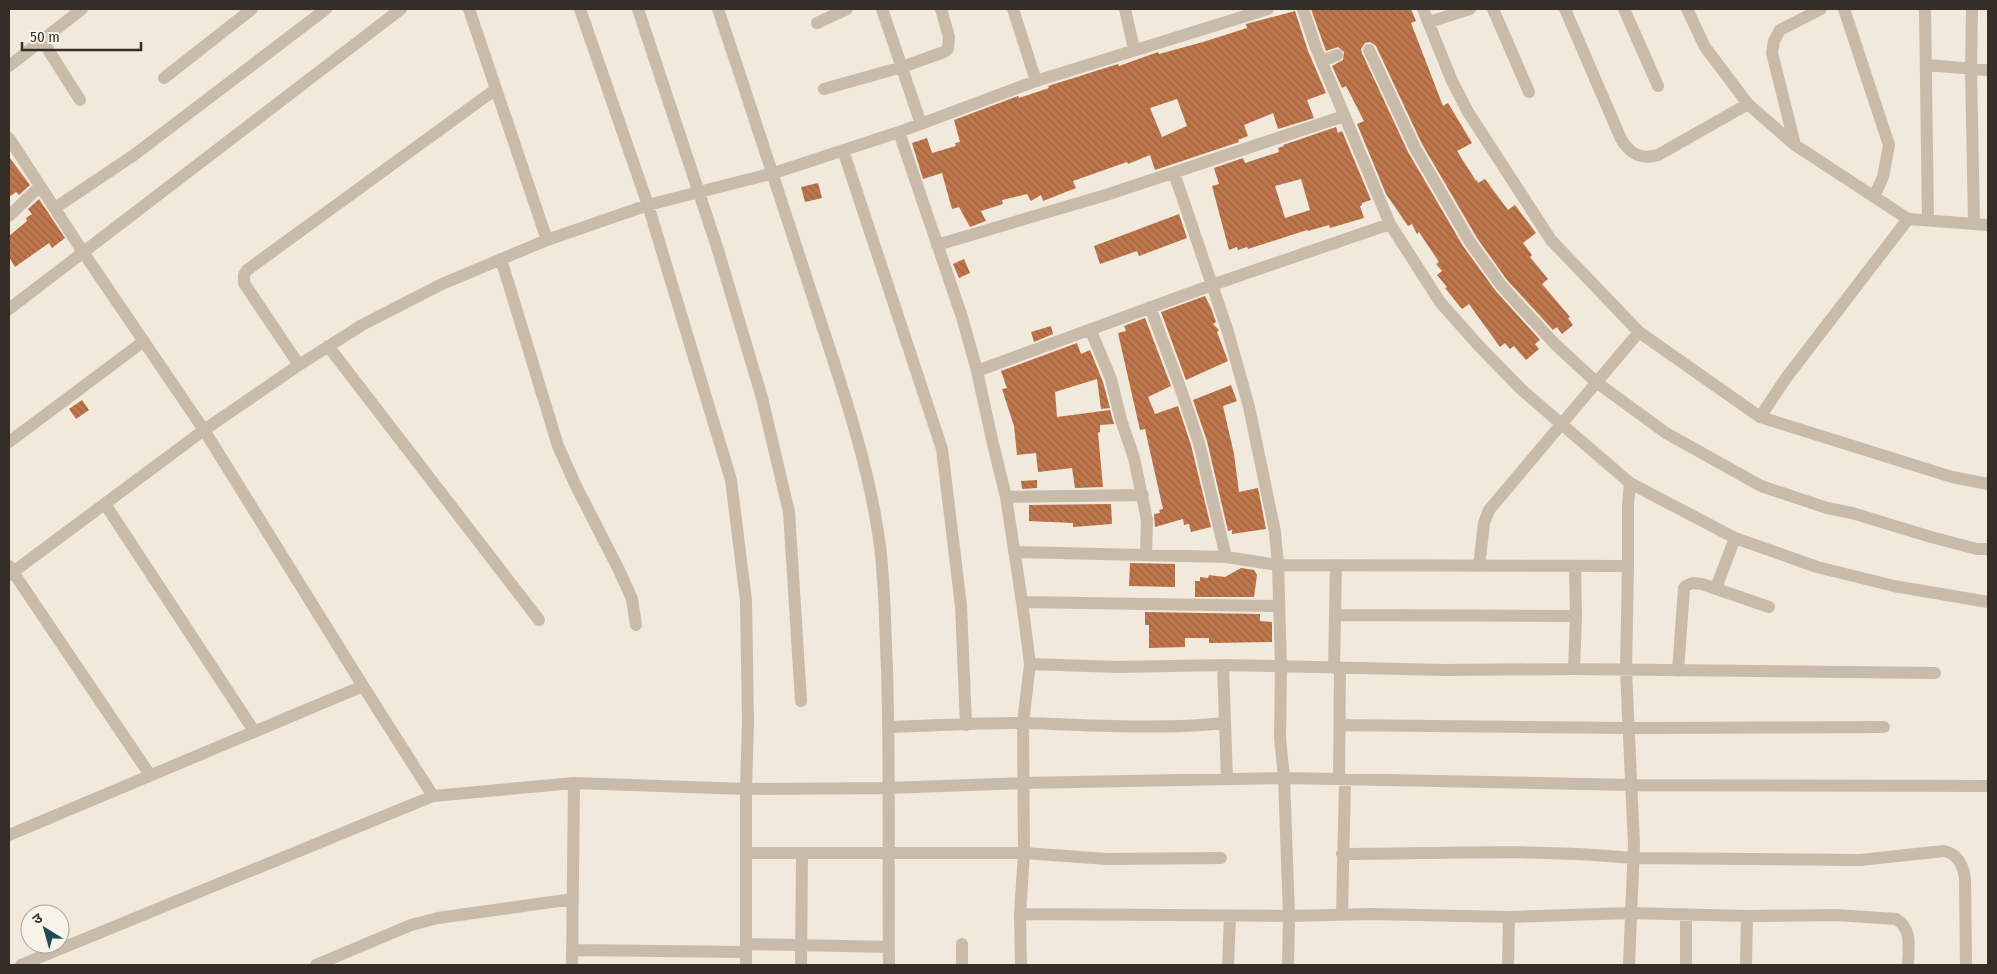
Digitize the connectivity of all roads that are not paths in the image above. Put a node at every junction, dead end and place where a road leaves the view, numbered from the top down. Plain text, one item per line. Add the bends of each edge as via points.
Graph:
1 (82, 9) edge
2 (252, 9) edge
3 (326, 9) edge
4 (401, 9) edge
5 (469, 9) edge
6 (580, 9) edge
7 (638, 9) edge
8 (718, 9) edge
9 (847, 9) edge
10 (882, 9) edge
11 (941, 9) edge
12 (1013, 9) edge
13 (1125, 9) edge
14 (1268, 9) edge
15 (1303, 9) edge
16 (1423, 9) edge
17 (1470, 9) edge
18 (1493, 9) edge
19 (1565, 9) edge
20 (1624, 9) edge
21 (1687, 9) edge
22 (1821, 9) edge
23 (1844, 9) edge
24 (1925, 9) edge
25 (1972, 9) edge
26 (1248, 12) edge
27 (1429, 22) junction
28 (817, 23) dead end
29 (42, 40) junction
30 (1134, 49) junction
31 (1369, 50) dead end
32 (1337, 55) dead end
33 (1322, 61) junction
34 (1926, 65) junction
35 (9, 66) edge
36 (902, 67) junction
37 (1971, 69) junction
38 (1988, 70) edge
39 (164, 78) dead end
40 (1036, 81) junction
41 (1658, 86) dead end
42 (496, 89) junction
43 (824, 90) dead end
44 (1529, 92) dead end
45 (80, 100) dead end
46 (1748, 104) junction
47 (1344, 116) junction
48 (921, 124) junction
49 (899, 132) junction
50 (9, 138) edge
51 (1796, 145) junction
52 (843, 150) junction
53 (774, 173) junction
54 (1174, 173) junction
55 (40, 186) junction
56 (699, 191) junction
57 (1874, 197) junction
58 (648, 205) junction
59 (55, 208) junction
60 (9, 216) edge
61 (1908, 219) junction
62 (1928, 220) junction
63 (1390, 224) junction
64 (1974, 224) junction
65 (1988, 224) edge
66 (547, 240) junction
67 (937, 245) junction
68 (83, 252) junction
69 (502, 259) junction
70 (1212, 285) junction
71 (1150, 307) junction
72 (9, 309) edge
73 (1091, 331) junction
74 (1639, 332) junction
75 (144, 341) junction
76 (328, 346) junction
77 (298, 364) junction
78 (977, 371) junction
79 (1596, 382) junction
80 (1760, 417) junction
81 (1561, 423) junction
82 (204, 430) junction
83 (9, 442) edge
84 (1630, 483) junction
85 (1988, 484) edge
86 (1143, 495) junction
87 (1006, 497) junction
88 (105, 504) junction
89 (1735, 538) junction
90 (1988, 549) edge
91 (1014, 552) junction
92 (1146, 555) junction
93 (1226, 557) junction
94 (1278, 565) junction
95 (1336, 565) junction
96 (1479, 566) junction
97 (1575, 566) junction
98 (1628, 566) junction
99 (10, 571) edge
100 (1716, 588) junction
101 (1022, 602) junction
102 (1988, 602) edge
103 (1278, 606) junction
104 (1769, 607) dead end
105 (1335, 614) junction
106 (1576, 616) junction
107 (539, 620) dead end
108 (636, 625) dead end
109 (1030, 664) junction
110 (1223, 665) junction
111 (1281, 667) junction
112 (1337, 668) junction
113 (1574, 669) junction
114 (1626, 670) junction
115 (1678, 671) junction
116 (1935, 673) dead end
117 (363, 686) junction
118 (801, 701) dead end
119 (1023, 723) junction
120 (1225, 723) junction
121 (966, 725) junction
122 (1340, 725) junction
123 (888, 727) junction
124 (1884, 727) dead end
125 (1628, 728) junction
126 (254, 731) junction
127 (150, 775) junction
128 (1284, 778) junction
129 (1227, 779) junction
130 (1342, 779) junction
131 (1023, 782) junction
132 (574, 783) junction
133 (1632, 785) junction
134 (1988, 786) edge
135 (888, 788) junction
136 (746, 789) junction
137 (433, 796) junction
138 (9, 835) edge
139 (802, 852) junction
140 (888, 852) junction
141 (746, 853) junction
142 (1024, 853) junction
143 (1342, 854) junction
144 (1221, 858) dead end
145 (1632, 858) junction
146 (573, 898) junction
147 (1630, 913) junction
148 (1020, 914) junction
149 (1686, 914) junction
150 (1342, 915) junction
151 (1230, 916) junction
152 (1289, 916) junction
153 (1747, 916) junction
154 (1509, 917) junction
155 (962, 944) dead end
156 (801, 945) junction
157 (889, 947) junction
158 (572, 950) junction
159 (746, 954) edge
160 (21, 965) edge
161 (316, 965) edge
162 (572, 965) edge
163 (801, 965) edge
164 (889, 965) edge
165 (962, 965) edge
166 (1021, 965) edge
167 (1228, 965) edge
168 (1288, 965) edge
169 (1508, 965) edge
170 (1629, 965) edge
171 (1686, 965) edge
172 (1746, 965) edge
173 (1908, 965) edge
174 (1966, 965) edge

1 - 29 street
2 - 39 street
3 - 59 street via 134,155
4 - 68 street
5 - 42 street
6 - 58 street
7 - 56 street
8 - 53 street
9 - 28 street
10 - 36 street
11 - 36 street via 949,37 948,49
12 - 40 street
13 - 30 street
14 - 26 street
15 - 33 street
16 - 27 street
17 - 27 street
18 - 44 street
19 - 46 street via 1621,139 1634,154 1648,158 1658,155
20 - 41 street
21 - 46 street via 1705,47
22 - 51 street via 1780,30 1774,41 1772,53
23 - 57 street via 1889,145 1884,177
24 - 34 street
25 - 37 street
26 - 30 street
27 - 74 street via 1468,112 1551,240
29 - 35 street
29 - 45 street
30 - 40 street
31 - 79 street via 1415,148 1470,242 1506,291
32 - 33 street
33 - 47 street
34 - 37 street
34 - 62 street
36 - 43 street
36 - 48 street
37 - 38 street
37 - 64 street
40 - 48 street
42 - 66 street
42 - 77 street via 247,270 244,283
46 - 51 street
47 - 54 street
47 - 63 street
48 - 49 street
49 - 52 street
49 - 67 street
50 - 55 street
51 - 57 street
52 - 53 street
52 - 121 street via 942,449 961,606
53 - 56 street
53 - 123 street via 863,457 880,546
54 - 67 street
54 - 70 street
55 - 59 street
55 - 60 street
56 - 58 street
56 - 118 street via 762,398 789,512
57 - 61 street
58 - 66 street
58 - 136 street via 731,480 746,602
59 - 68 street
61 - 62 street
61 - 80 street via 1786,378
62 - 64 street
63 - 70 street
63 - 81 street via 1440,302 1479,346
64 - 65 street
66 - 69 street
67 - 78 street
68 - 72 street
68 - 75 street
69 - 76 street via 408,300
69 - 108 street via 558,446 632,599
70 - 71 street
70 - 94 street via 1249,407 1275,532
71 - 73 street
71 - 93 street via 1199,443
73 - 78 street
73 - 86 street via 1111,380
74 - 79 street
74 - 80 street
75 - 82 street
75 - 83 street
76 - 77 street
76 - 107 street
77 - 82 street
78 - 87 street
79 - 81 street
79 - 90 street via 1666,432 1761,486 1931,538
80 - 85 street via 1952,477
81 - 84 street
81 - 96 street via 1489,510 1484,523
82 - 88 street
82 - 117 street
84 - 89 street
84 - 98 street
86 - 87 street
86 - 92 street via 1147,520
87 - 91 street
88 - 99 street
88 - 126 street
89 - 100 street
89 - 102 street via 1816,568 1894,586
91 - 92 street
91 - 101 street
92 - 93 street
93 - 94 street
94 - 95 street
94 - 103 street
95 - 96 street
95 - 105 street
96 - 97 street
97 - 98 street
97 - 106 street
98 - 114 street
99 - 127 street
100 - 104 street
100 - 115 street via 1692,583 1684,588
101 - 103 street
101 - 109 street
103 - 111 street
105 - 106 street
105 - 112 street
106 - 113 street
109 - 110 street via 1118,667
109 - 119 street
110 - 111 street
110 - 120 street
111 - 112 street
111 - 128 street via 1280,738
112 - 113 street
112 - 122 street
113 - 114 street
114 - 115 street
114 - 125 street
115 - 116 street
117 - 126 street
117 - 137 street
119 - 120 street via 1129,726
119 - 121 street
119 - 131 street
120 - 129 street
121 - 123 street
122 - 125 street
122 - 130 street
123 - 135 street
124 - 125 street
125 - 133 street
126 - 127 street
127 - 138 street
128 - 129 street
128 - 130 street
128 - 152 street
129 - 131 street
130 - 133 street
130 - 143 street
131 - 135 street
131 - 142 street
132 - 136 street
132 - 137 street
132 - 146 street
133 - 134 street
133 - 145 street
135 - 136 street
135 - 140 street
136 - 141 street
137 - 160 street
139 - 140 street
139 - 141 street
139 - 156 street
140 - 142 street
140 - 157 street
141 - 159 street
142 - 144 street via 1107,859
142 - 148 street
143 - 145 street via 1536,853
143 - 150 street
145 - 147 street
145 - 174 street via 1860,860 1951,852 1964,868
146 - 158 street
146 - 161 street via 438,918
147 - 149 street
147 - 154 street
147 - 170 street
148 - 151 street
148 - 166 street
149 - 153 street
149 - 171 street
150 - 152 street
150 - 154 street
151 - 152 street
151 - 167 street
152 - 168 street
153 - 172 street
153 - 173 street via 1835,915 1896,919 1903,923 1908,935
154 - 169 street
155 - 165 street
156 - 157 street
156 - 159 street
156 - 163 street
157 - 164 street
158 - 159 street
158 - 162 street

